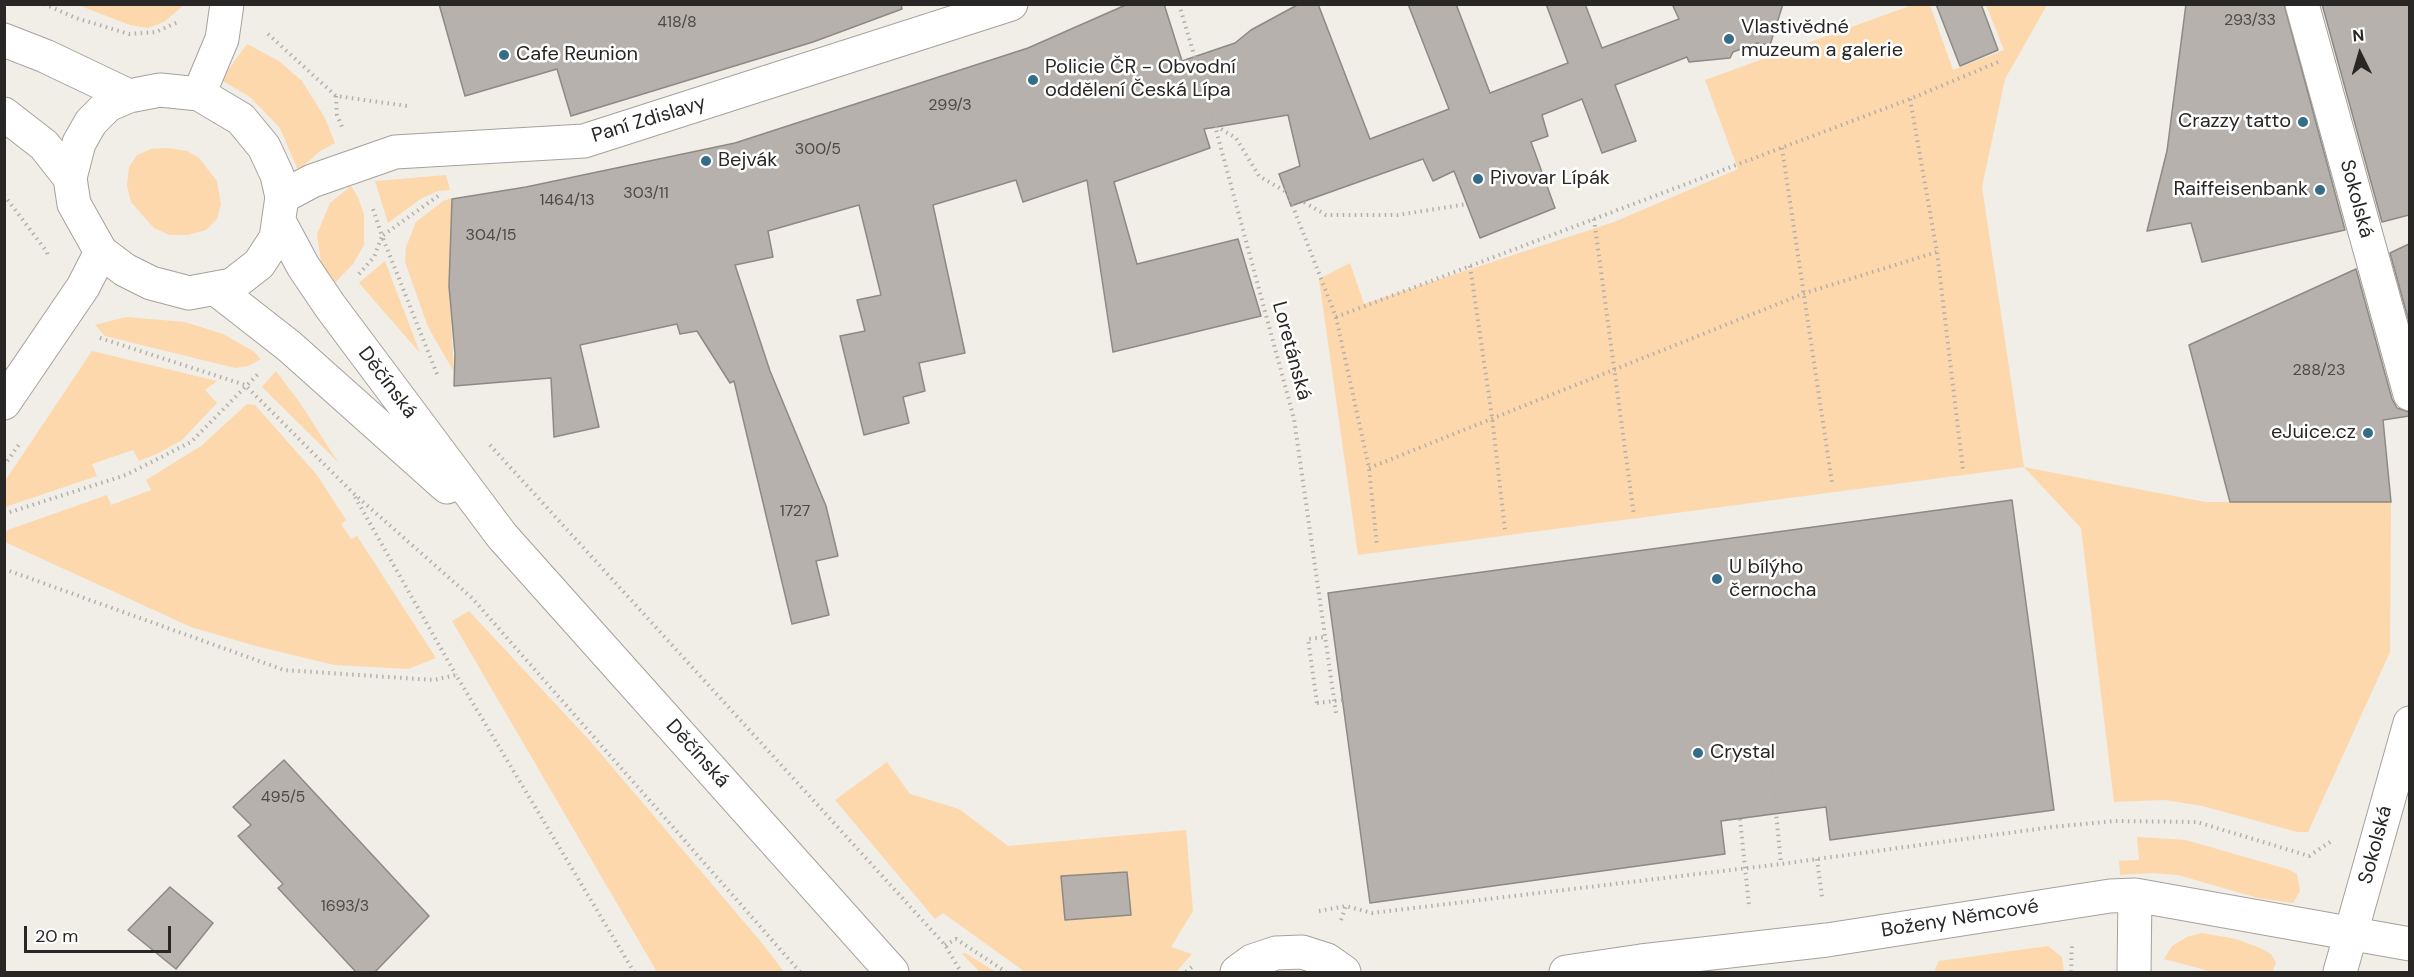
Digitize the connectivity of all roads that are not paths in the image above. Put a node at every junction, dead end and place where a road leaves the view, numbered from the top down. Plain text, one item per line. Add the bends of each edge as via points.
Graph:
1 (227, 4) edge
2 (1011, 4) edge
3 (2302, 4) edge
4 (4, 40) edge
5 (199, 94) junction
6 (129, 96) junction
7 (4, 114) edge
8 (70, 178) junction
9 (281, 210) junction
10 (101, 252) junction
11 (216, 290) junction
12 (2409, 394) edge
13 (4, 403) edge
14 (502, 536) junction
15 (2409, 723) edge
16 (2135, 895) junction
17 (2352, 933) junction
18 (2409, 944) edge
19 (892, 972) edge
20 (1238, 972) edge
21 (1344, 972) edge
22 (1566, 972) edge
23 (2134, 972) edge
24 (2340, 972) edge

1 - 5 street via 222,39
2 - 9 street, Paní Zdislavy via 584,141 395,152 330,174
3 - 12 street, Sokolská
4 - 6 street
5 - 6 street, Děčínská via 160,90
5 - 9 street, Děčínská via 229,110 253,131 277,175
6 - 8 street, Děčínská via 108,105 92,122 79,143
7 - 8 street, Děčínská via 44,145
8 - 10 street, Děčínská via 74,204
9 - 11 street, Děčínská via 272,245 259,264 232,285
9 - 14 street, Děčínská via 303,266 330,306
10 - 11 street, Děčínská via 151,283 189,293
10 - 13 street
11 - 14 street, Děčínská via 289,346
14 - 19 street, Děčínská
15 - 17 street, Sokolská
16 - 17 street, Boženy Němcové
16 - 22 street, Boženy Němcové via 1827,940
16 - 23 street
17 - 18 street
17 - 24 street, Sokolská
20 - 21 street via 1252,961 1276,952 1302,952 1327,960

